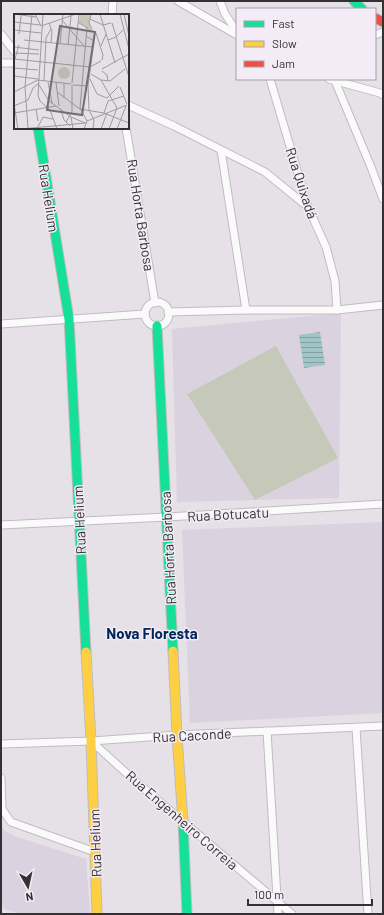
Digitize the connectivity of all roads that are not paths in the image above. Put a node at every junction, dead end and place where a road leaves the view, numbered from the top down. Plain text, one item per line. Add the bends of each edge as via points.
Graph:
1 (113, 1) edge
2 (178, 1) edge
3 (220, 1) edge
4 (112, 14) edge
5 (236, 31) edge
6 (236, 32) edge
7 (1, 34) edge
8 (14, 51) edge
9 (1, 63) edge
10 (14, 63) edge
11 (270, 80) edge
12 (332, 80) edge
13 (383, 95) edge
14 (129, 105) edge
15 (38, 129) edge
16 (126, 129) edge
17 (221, 150) junction
18 (383, 199) edge
19 (308, 207) junction
20 (155, 303) junction
21 (383, 305) edge
22 (246, 310) junction
23 (337, 310) junction
24 (168, 312) junction
25 (145, 314) junction
26 (69, 319) junction
27 (1, 324) edge
28 (157, 326) junction
29 (383, 504) edge
30 (167, 517) junction
31 (79, 521) junction
32 (1, 525) edge
33 (383, 726) edge
34 (356, 728) junction
35 (267, 731) junction
36 (177, 735) junction
37 (91, 741) junction
38 (1, 744) edge
39 (1, 778) edge
40 (183, 822) junction
41 (95, 852) junction
42 (278, 902) junction
43 (97, 914) edge
44 (187, 914) edge
45 (278, 914) edge
46 (292, 914) edge
47 (368, 914) edge

1 - 4 street
2 - 6 street
3 - 5 street
7 - 8 street
9 - 10 street
11 - 19 street, Rua Quixadá
12 - 13 street
12 - 18 street
14 - 17 street
15 - 26 street, Rua Helium
16 - 20 street, Rua Horta Barbosa
17 - 19 street via 264,172
17 - 22 street
19 - 23 street, Rua Quixadá via 326,247 335,281
20 - 24 street via 165,306
20 - 25 street via 149,306
21 - 23 street
22 - 23 street
22 - 24 street
24 - 28 street via 167,320
25 - 26 street
25 - 28 street via 150,324
26 - 27 street
26 - 31 street, Rua Helium
28 - 30 street, Rua Horta Barbosa
29 - 30 street, Rua Botucatu
30 - 31 street, Rua Botucatu
30 - 36 street, Rua Horta Barbosa
31 - 32 street, Rua Botucatu
31 - 37 street, Rua Helium
33 - 34 street, Rua Caconde
34 - 35 street, Rua Caconde
34 - 47 street
35 - 36 street, Rua Caconde
35 - 42 street
36 - 37 street, Rua Caconde
36 - 40 street, Rua Horta Barbosa
37 - 38 street, Rua Caconde
37 - 40 street, Rua Engenheiro Correia
37 - 41 street, Rua Helium
39 - 41 street via 2,809 11,822
40 - 42 street, Rua Engenheiro Correia
40 - 44 street, Rua Horta Barbosa
41 - 43 street, Rua Helium
42 - 45 street
42 - 46 street, Rua Engenheiro Correia

